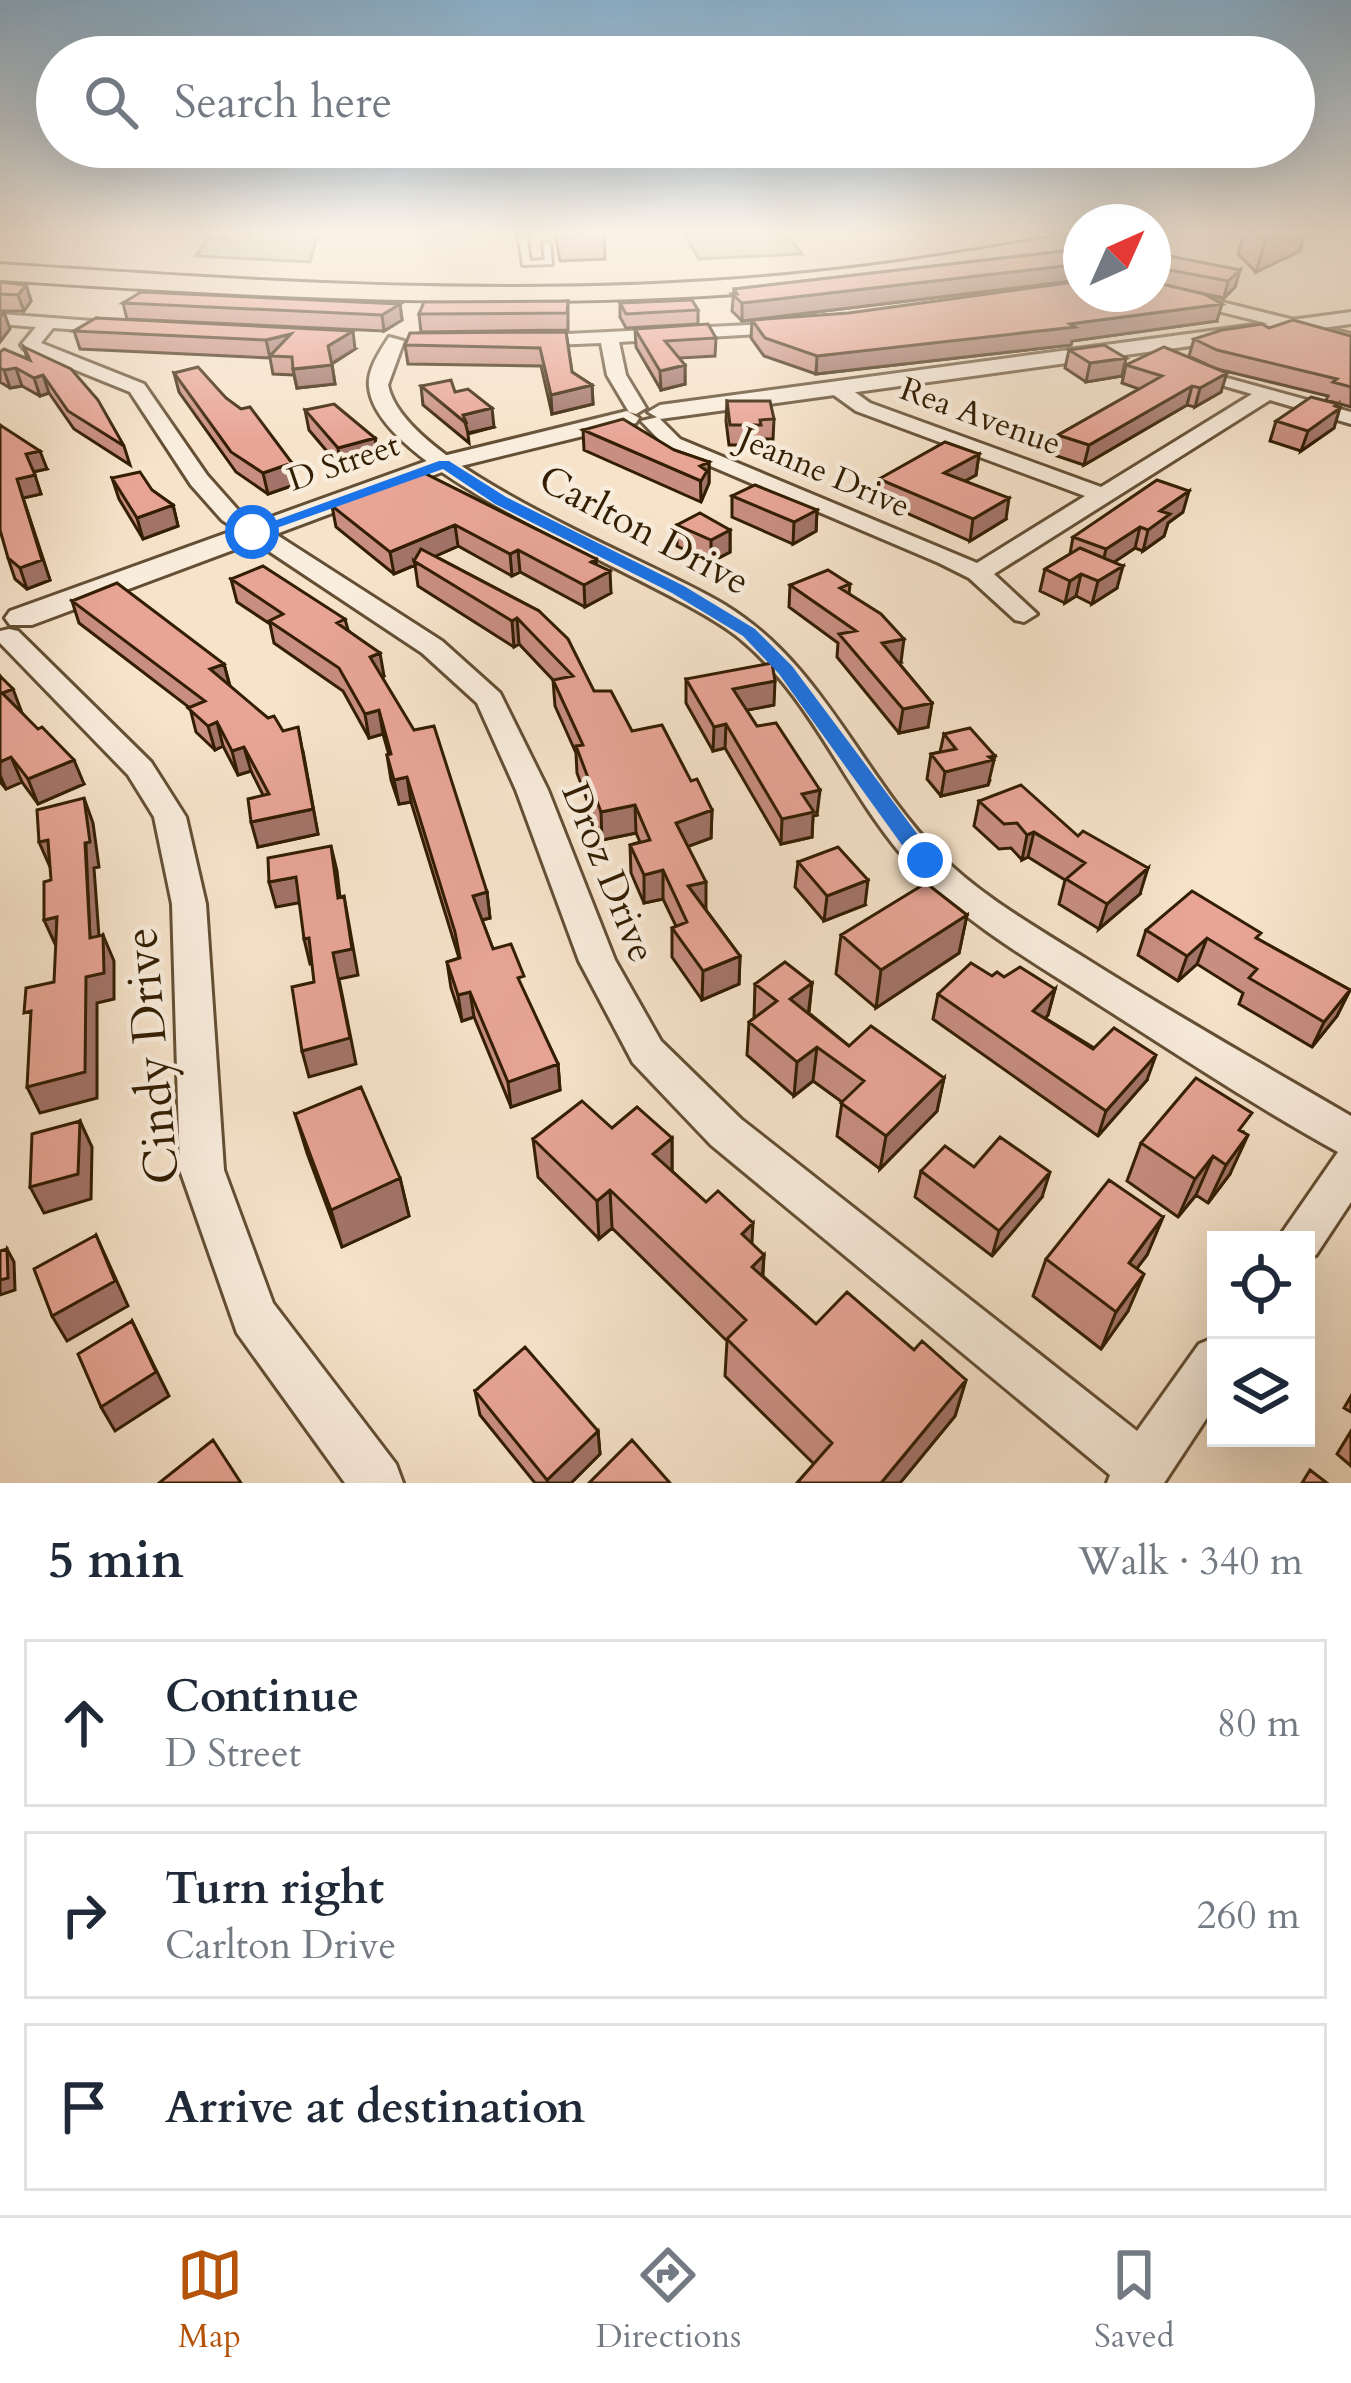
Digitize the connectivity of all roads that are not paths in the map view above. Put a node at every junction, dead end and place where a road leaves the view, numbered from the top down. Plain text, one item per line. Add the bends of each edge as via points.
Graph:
1 (1204, 302) edge
2 (1351, 318) edge
3 (0, 319) edge
4 (48, 322) junction
5 (1294, 324) junction
6 (806, 326) edge
7 (150, 330) edge
8 (610, 338) junction
9 (1351, 338) edge
10 (394, 341) dead end
11 (498, 341) edge
12 (1145, 346) junction
13 (838, 389) junction
14 (1266, 394) junction
15 (644, 415) junction
16 (1351, 418) edge
17 (444, 464) junction
18 (1105, 496) junction
19 (252, 532) junction
20 (978, 573) junction
21 (1024, 614) dead end
22 (8, 627) edge
23 (1351, 1138) edge
24 (1351, 1166) edge
25 (1306, 1231) edge
26 (1207, 1374) edge
27 (1137, 1475) edge
28 (377, 1483) edge

1 - 5 street
2 - 5 street, D Street
3 - 4 street
4 - 7 street
4 - 19 street, Droz Drive via 30,345 137,388 199,480
5 - 9 street
5 - 12 street, D Street
6 - 8 street
8 - 11 street
8 - 15 street via 615,376
10 - 17 street, Carlton Drive via 379,370 379,396
12 - 13 street, D Street
12 - 14 street
13 - 15 street, D Street
13 - 18 street, Rea Avenue via 863,407
14 - 16 street
14 - 18 street
15 - 17 street, D Street
15 - 20 street, Jeanne Drive via 673,443
17 - 19 street, D Street
17 - 23 street, Carlton Drive via 749,632 925,860 956,887 1096,984
18 - 20 street
19 - 22 street, D Street
19 - 27 street, Droz Drive via 432,647 490,699 597,961 647,1052 726,1132
20 - 21 street, Jeanne Drive
22 - 28 street, Cindy Drive via 140,769 170,818 189,904 202,1170 254,1316
24 - 25 street
26 - 27 street

